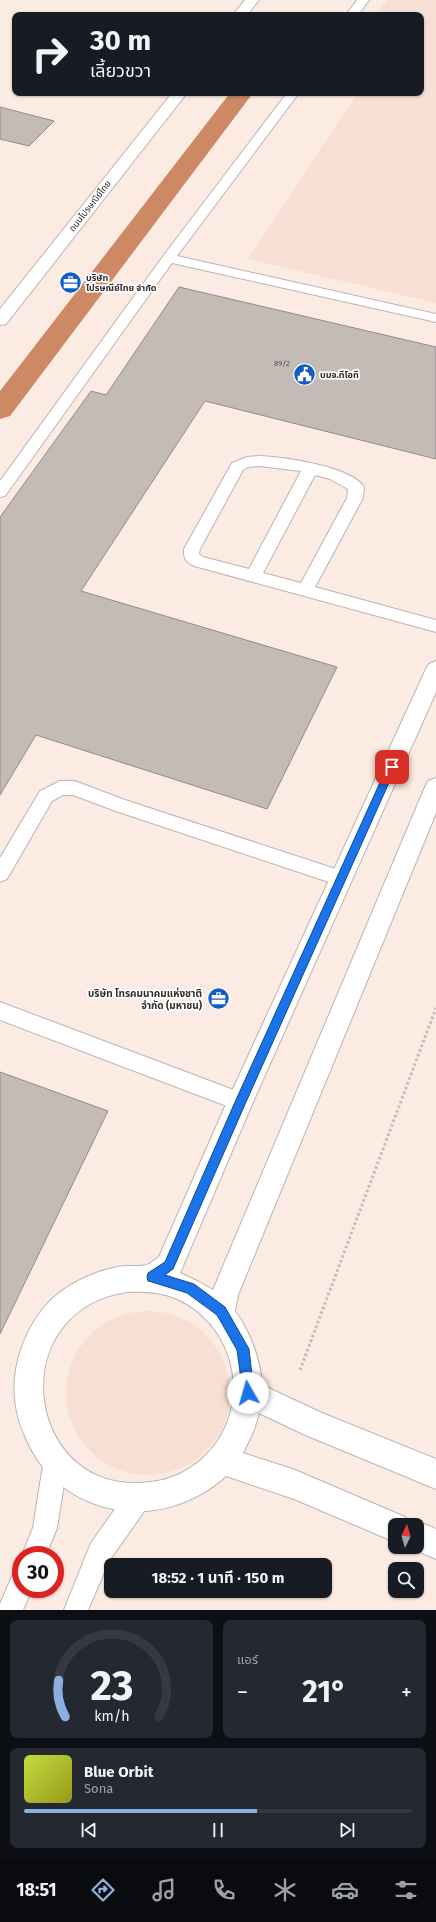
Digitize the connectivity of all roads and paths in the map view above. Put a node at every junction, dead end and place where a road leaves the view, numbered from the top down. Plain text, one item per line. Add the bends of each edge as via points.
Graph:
1 (252, 0) edge
2 (363, 0) edge
3 (242, 12) edge
4 (354, 12) edge
5 (178, 96) edge
6 (291, 96) edge
7 (169, 258) junction
8 (436, 318) edge
9 (0, 320) edge
10 (310, 469) junction
11 (0, 492) edge
12 (253, 576) junction
13 (306, 590) junction
14 (436, 626) edge
15 (436, 670) edge
16 (436, 787) edge
17 (0, 874) edge
18 (341, 878) junction
19 (436, 1008) edge
20 (0, 1011) edge
21 (240, 1102) junction
22 (152, 1277) junction
23 (221, 1311) junction
24 (300, 1370) dead end
25 (248, 1393) junction
26 (222, 1460) junction
27 (55, 1465) junction
28 (436, 1474) edge
29 (136, 1501) junction
30 (388, 1524) edge
31 (424, 1539) edge
32 (436, 1544) edge
33 (38, 1546) edge
34 (15, 1598) edge
35 (10, 1610) edge
36 (76, 1610) edge

1 - 3 street
2 - 4 lane
5 - 9 street, ถนนไปรษณีย์ไทย
6 - 7 lane
7 - 8 lane
7 - 11 lane
10 - 12 lane
10 - 12 lane via 279,462 258,461 246,462 237,467 192,549 191,556 198,561
10 - 13 lane via 349,480 356,487 355,498
12 - 13 lane
13 - 14 lane
15 - 18 street
16 - 23 street via 224,1295
17 - 18 lane via 46,796 60,788 74,788
18 - 21 street
19 - 24 path
20 - 21 lane
21 - 22 street via 169,1266
22 - 23 street via 190,1288
22 - 27 street via 109,1281 70,1302 42,1336 29,1380 33,1425
23 - 25 street via 243,1349
25 - 26 street via 240,1428
25 - 28 street via 313,1424
26 - 29 street via 183,1490
26 - 30 street via 295,1485
27 - 29 street via 92,1492
27 - 33 lane via 46,1528
29 - 36 lane via 100,1552
31 - 32 street
34 - 35 lane

